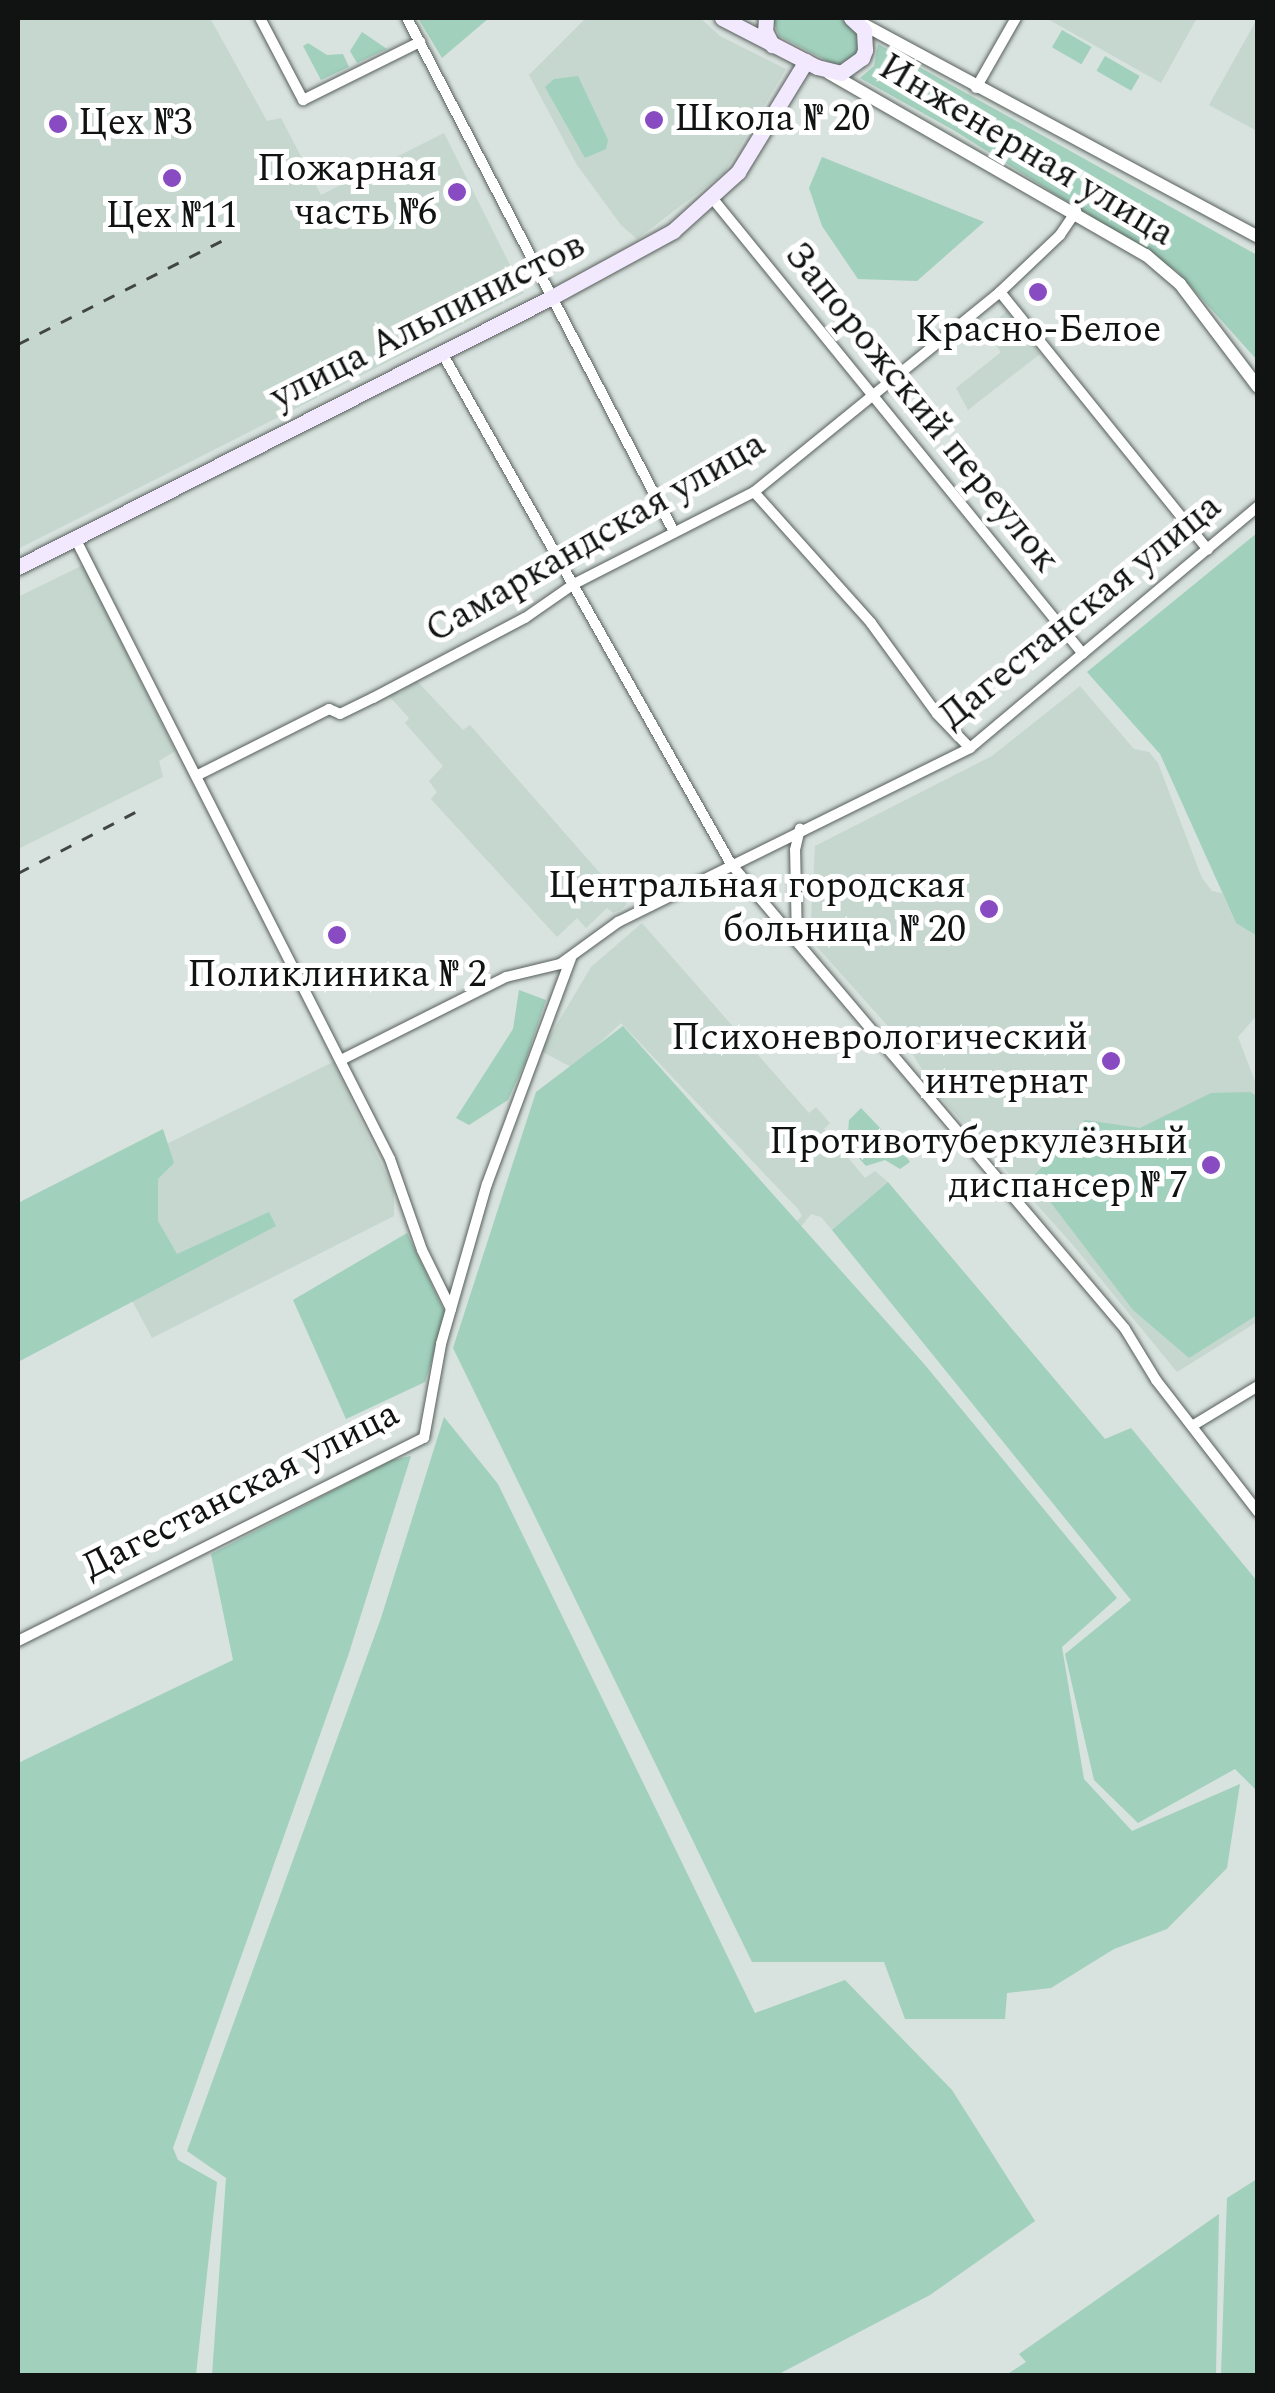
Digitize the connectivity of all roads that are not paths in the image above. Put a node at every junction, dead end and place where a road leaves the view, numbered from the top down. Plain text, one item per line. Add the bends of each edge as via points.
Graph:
1 (260, 18) edge
2 (407, 18) edge
3 (722, 18) edge
4 (766, 18) edge
5 (1016, 18) edge
6 (855, 20) edge
7 (420, 42) junction
8 (772, 44) junction
9 (806, 62) junction
10 (827, 72) junction
11 (976, 88) junction
12 (713, 199) junction
13 (1076, 211) junction
14 (1258, 237) edge
15 (1000, 292) junction
16 (552, 297) junction
17 (442, 352) junction
18 (1258, 387) edge
19 (870, 396) junction
20 (754, 492) junction
21 (1258, 506) edge
22 (674, 532) junction
23 (76, 538) junction
24 (1208, 550) junction
25 (18, 567) edge
26 (574, 584) junction
27 (1084, 654) junction
28 (970, 748) junction
29 (198, 775) junction
30 (800, 829) junction
31 (730, 864) junction
32 (798, 945) junction
33 (571, 957) junction
34 (341, 1060) junction
35 (451, 1310) junction
36 (1258, 1386) edge
37 (1192, 1426) junction
38 (1258, 1512) edge
39 (18, 1641) edge

1 - 7 street via 304,100
2 - 7 street
3 - 8 main road, Инженерная улица
4 - 8 main road
5 - 11 street
6 - 10 main road via 867,39 862,58 849,70
6 - 11 street, Инженерная улица
7 - 16 street
8 - 9 main road, Инженерная улица
9 - 10 main road, Инженерная улица
9 - 12 main road, улица Альпинистов via 738,172
10 - 13 street, Инженерная улица
11 - 14 street, Инженерная улица
12 - 16 main road, улица Альпинистов via 673,231
12 - 19 street, Запорожский переулок
13 - 15 street, Самаркандская улица
13 - 18 street, Инженерная улица via 1169,272
15 - 19 street, Самаркандская улица
15 - 24 street
16 - 17 main road, улица Альпинистов
16 - 22 street
17 - 23 main road, улица Альпинистов
17 - 26 street
19 - 20 street, Самаркандская улица
19 - 27 street, Запорожский переулок
20 - 22 street, Самаркандская улица
20 - 28 street via 872,623
21 - 24 street, Дагестанская улица
22 - 26 street, Самаркандская улица
23 - 25 main road, улица Альпинистов
23 - 29 street
24 - 27 street, Дагестанская улица
26 - 29 street, Самаркандская улица via 525,618 373,698 340,714 329,710
26 - 31 street
27 - 28 street, Дагестанская улица
28 - 30 street, Дагестанская улица
29 - 34 street
30 - 31 street, Дагестанская улица
30 - 32 street
31 - 32 street
31 - 33 street, Дагестанская улица via 604,930
32 - 37 street via 1111,1312
33 - 34 street, Дагестанская улица via 506,977
33 - 35 street, Дагестанская улица via 487,1184
34 - 35 street via 390,1158
35 - 39 street, Дагестанская улица via 424,1438
36 - 37 street
37 - 38 street

